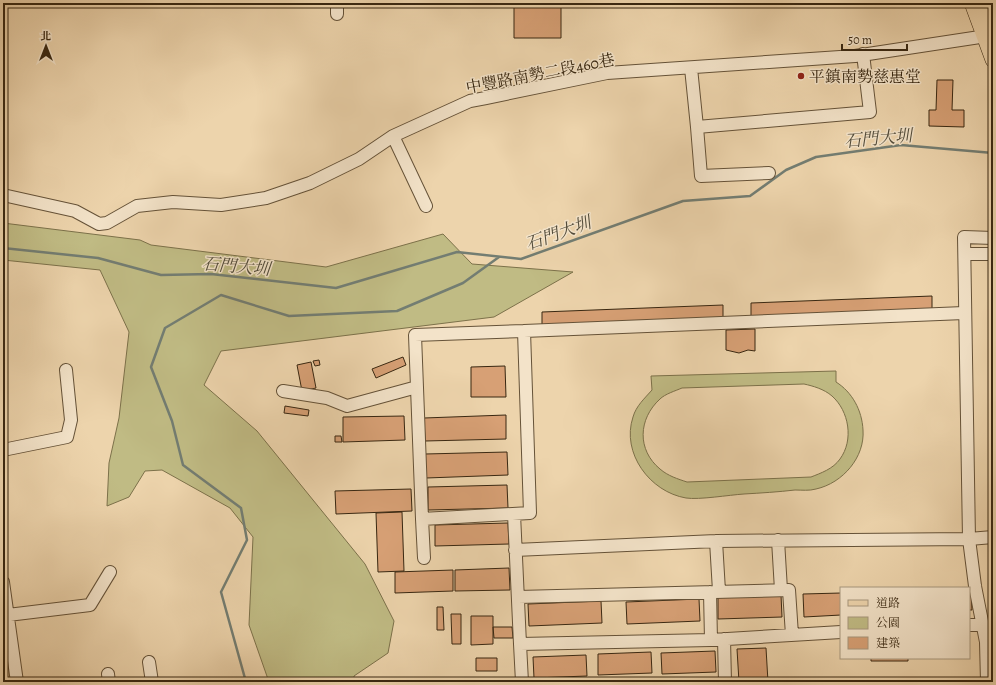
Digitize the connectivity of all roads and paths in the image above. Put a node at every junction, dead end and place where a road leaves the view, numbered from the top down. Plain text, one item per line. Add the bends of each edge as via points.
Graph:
1 (972, 3) edge
2 (988, 6) edge
3 (993, 23) edge
4 (989, 36) edge
5 (863, 54) junction
6 (993, 60) edge
7 (691, 68) junction
8 (697, 127) junction
9 (393, 136) junction
10 (769, 173) dead end
11 (3, 195) edge
12 (426, 206) dead end
13 (993, 238) edge
14 (965, 254) junction
15 (993, 254) edge
16 (964, 313) junction
17 (524, 331) junction
18 (66, 370) dead end
19 (417, 387) junction
20 (283, 391) dead end
21 (3, 450) edge
22 (514, 514) junction
23 (422, 519) junction
24 (993, 537) edge
25 (969, 539) junction
26 (778, 540) junction
27 (716, 541) junction
28 (515, 550) junction
29 (424, 558) dead end
30 (110, 572) dead end
31 (3, 582) edge
32 (781, 590) junction
33 (714, 592) junction
34 (518, 597) junction
35 (8, 615) junction
36 (983, 624) junction
37 (970, 625) edge
38 (840, 632) edge
39 (792, 635) junction
40 (724, 639) junction
41 (711, 640) junction
42 (520, 644) junction
43 (149, 662) dead end
44 (17, 682) edge
45 (152, 682) edge
46 (522, 682) edge
47 (725, 682) edge
48 (987, 682) edge

1 - 4 main road
2 - 3 main road
4 - 5 street, 中豐路南勢二段460巷
4 - 6 main road
5 - 7 street, 中豐路南勢二段460巷
5 - 8 street via 870,112
7 - 8 street
7 - 9 street, 中豐路南勢二段460巷 via 607,73 497,95 470,102
8 - 10 street via 701,176
9 - 11 street, 中豐路南勢二段460巷 via 359,159 310,183 266,198 221,205 173,202 137,206 107,223 99,224 75,211
9 - 12 street
13 - 14 street via 964,237
14 - 15 street
14 - 16 street
16 - 17 street
16 - 25 street
17 - 19 street via 414,335
17 - 22 street via 530,513
18 - 21 street via 71,420 67,437
19 - 20 street via 347,406 327,398
19 - 23 street
22 - 23 street
22 - 28 street
23 - 29 street
24 - 25 street
25 - 26 street
25 - 36 street
26 - 27 street
26 - 32 street
27 - 28 street
27 - 33 street
28 - 34 street
30 - 35 street via 90,605
31 - 35 street
32 - 33 street
32 - 39 street via 789,590
33 - 34 street
33 - 41 street
34 - 42 street
35 - 44 street
36 - 37 street
36 - 48 street
38 - 39 street
39 - 40 street
40 - 41 street
40 - 47 street
41 - 42 street
42 - 46 street
43 - 45 street

